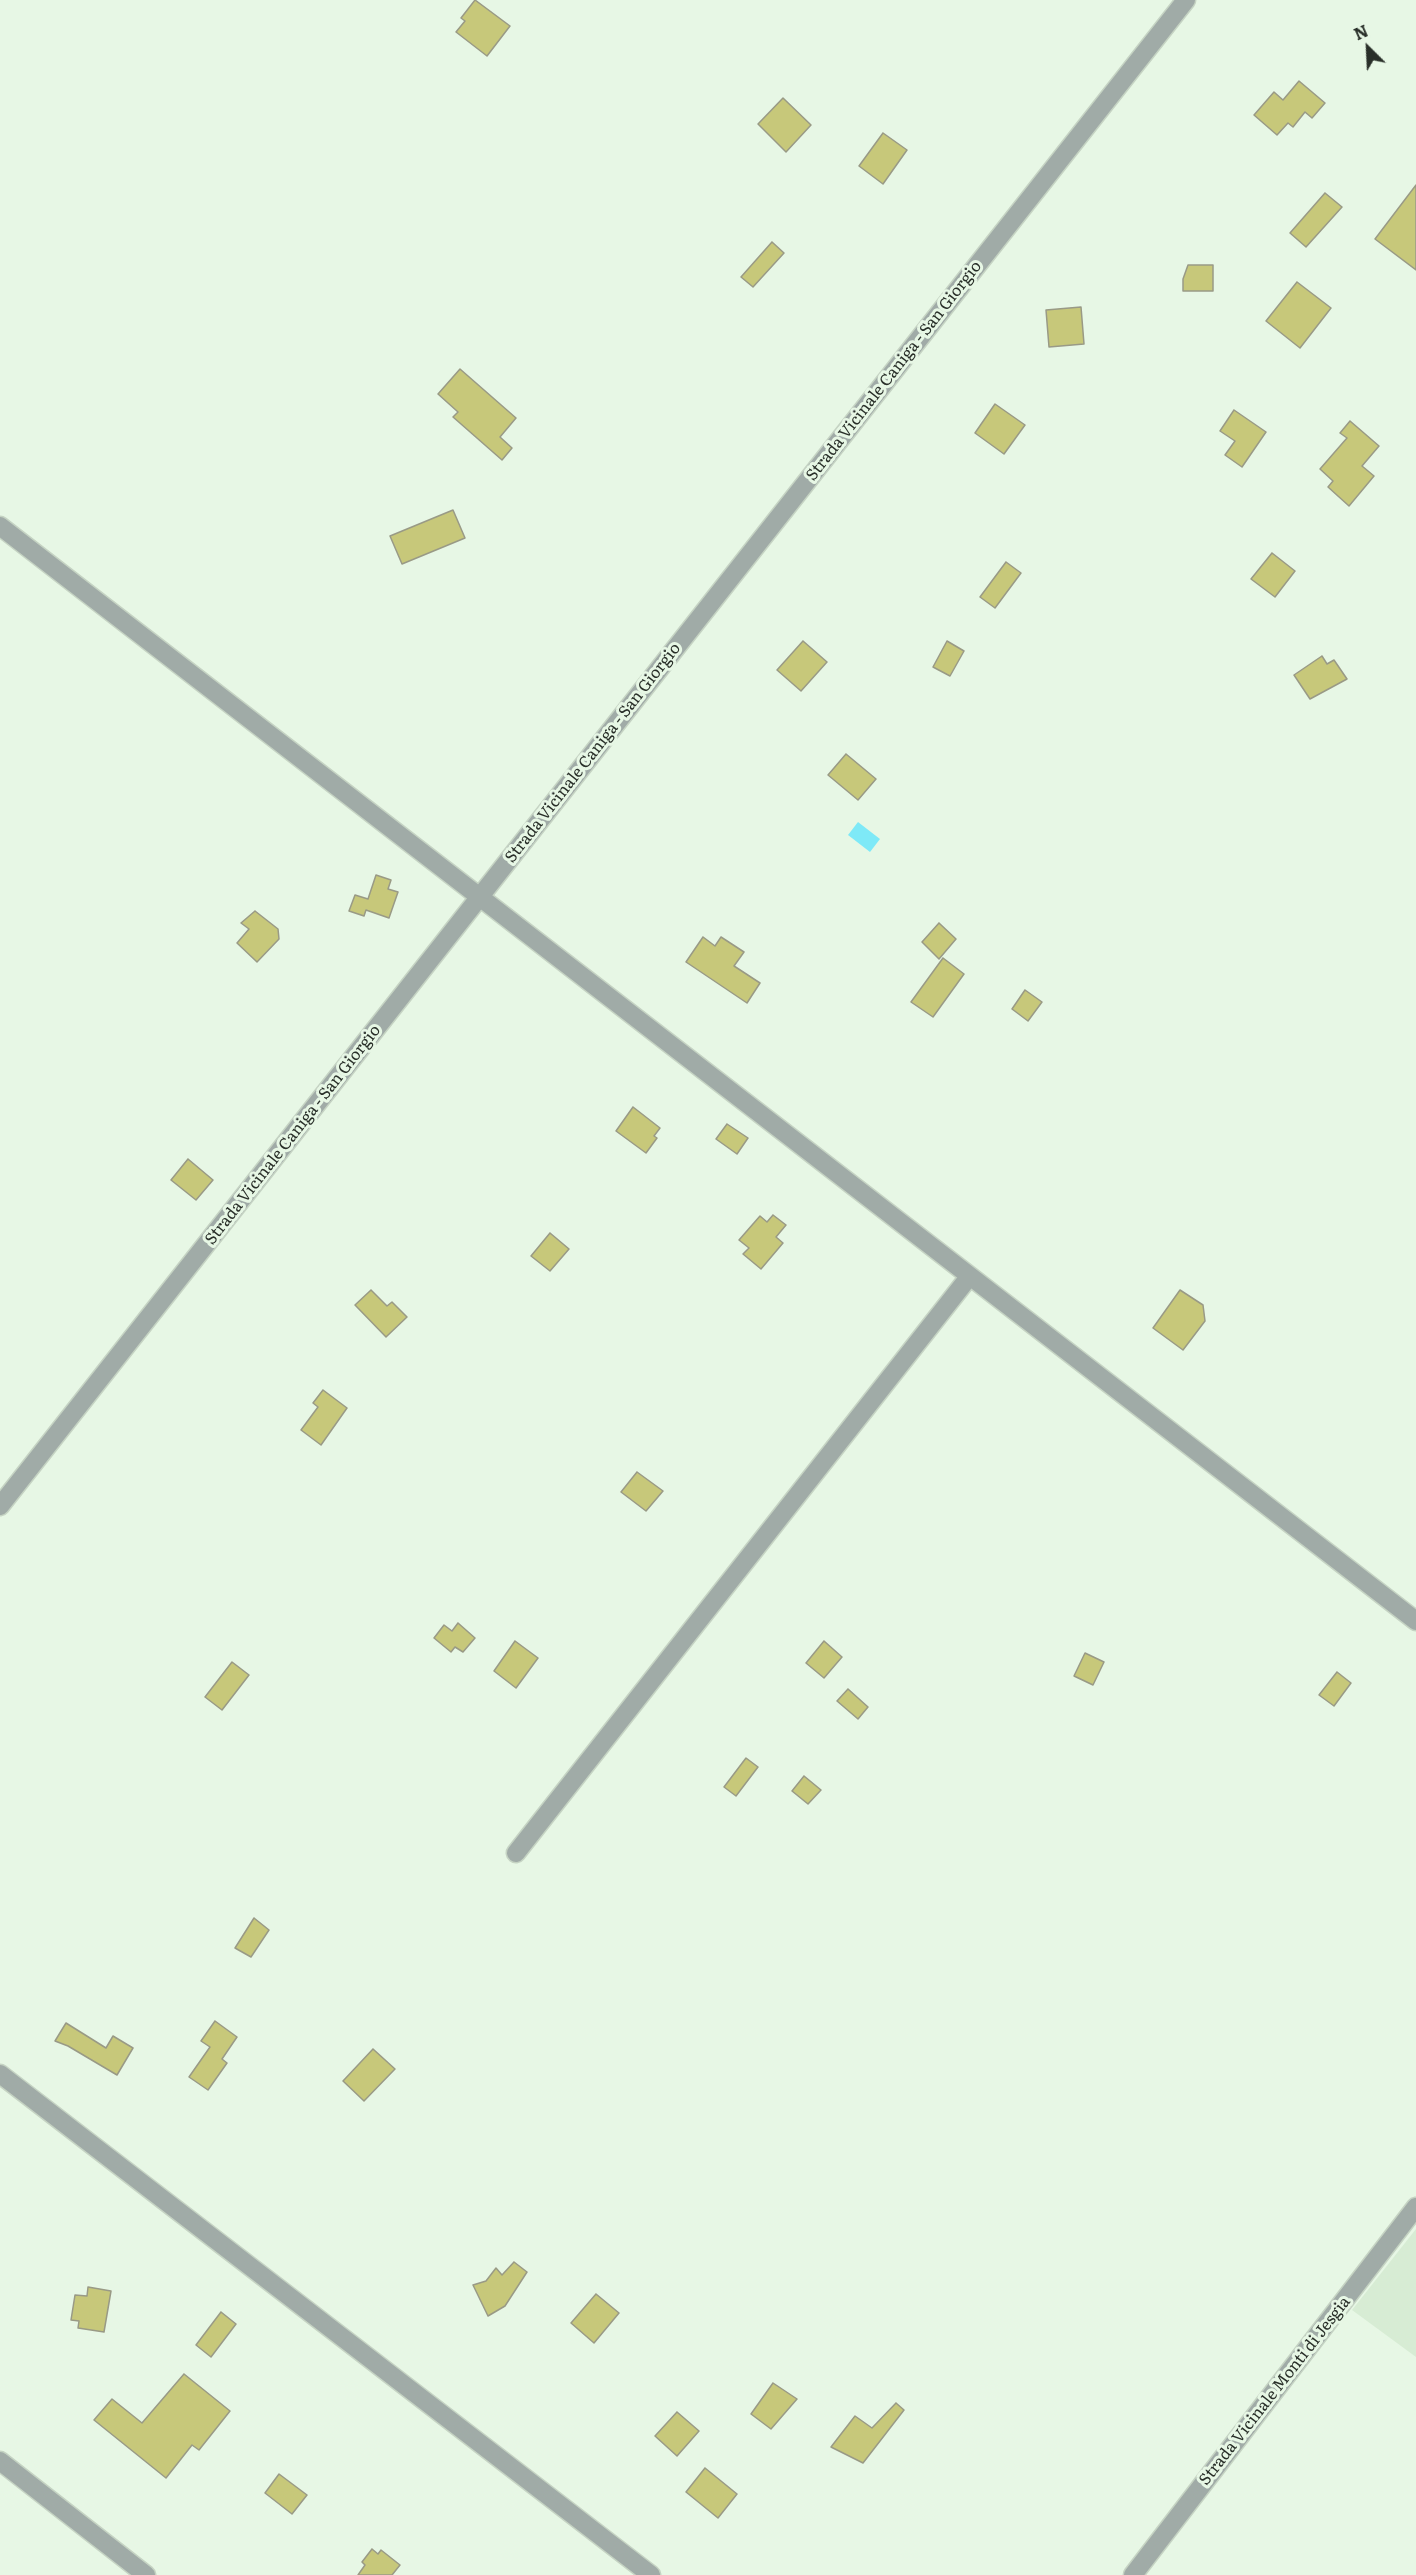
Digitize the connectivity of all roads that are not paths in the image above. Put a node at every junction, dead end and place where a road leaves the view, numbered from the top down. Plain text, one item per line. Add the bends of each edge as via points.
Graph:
1 (1186, 0) edge
2 (0, 526) edge
3 (479, 899) junction
4 (969, 1277) junction
5 (0, 1506) edge
6 (1416, 1622) edge
7 (516, 1853) dead end
8 (0, 2074) edge
9 (1416, 2206) edge
10 (0, 2461) edge
11 (146, 2575) edge
12 (651, 2575) edge
13 (1133, 2575) edge

1 - 3 street, Strada Vicinale Caniga - San Giorgio
2 - 3 street
3 - 4 street
3 - 5 street, Strada Vicinale Caniga - San Giorgio
4 - 6 street
4 - 7 street
8 - 12 street
9 - 13 street, Strada Vicinale Monti di Jesgia
10 - 11 street

